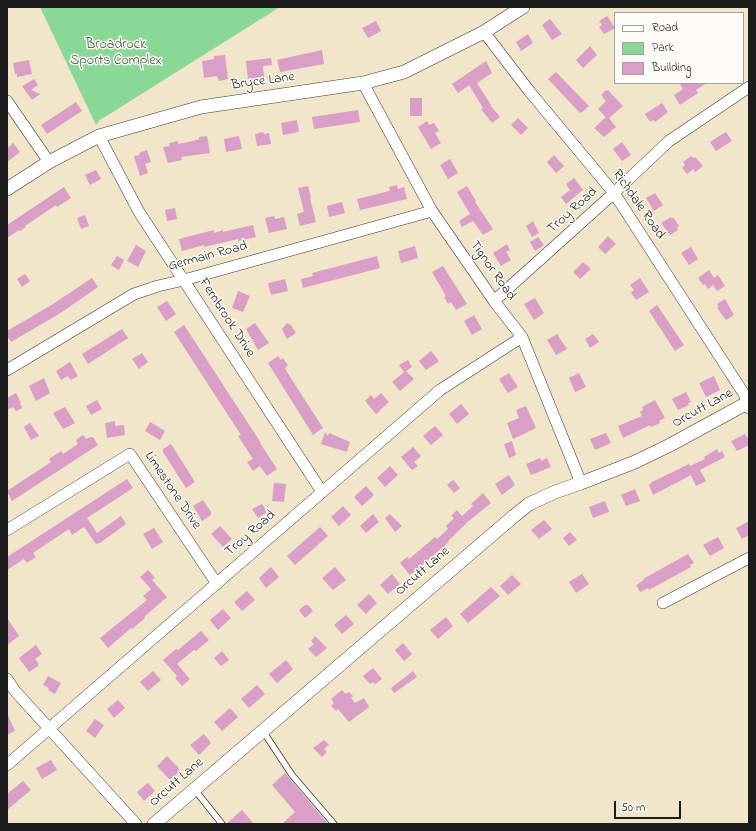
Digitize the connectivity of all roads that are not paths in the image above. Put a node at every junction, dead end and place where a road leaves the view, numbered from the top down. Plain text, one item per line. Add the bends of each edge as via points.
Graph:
1 (523, 7) edge
2 (484, 32) junction
3 (363, 83) junction
4 (749, 87) edge
5 (7, 101) edge
6 (99, 136) junction
7 (49, 162) junction
8 (7, 189) edge
9 (614, 193) junction
10 (432, 211) junction
11 (184, 280) junction
12 (494, 301) junction
13 (522, 337) junction
14 (7, 370) edge
15 (748, 404) edge
16 (581, 483) junction
17 (322, 492) junction
18 (7, 530) edge
19 (749, 558) edge
20 (217, 584) junction
21 (663, 603) dead end
22 (7, 680) edge
23 (50, 728) junction
24 (263, 731) junction
25 (7, 765) edge
26 (195, 789) junction
27 (136, 824) edge
28 (154, 824) edge
29 (222, 824) edge
30 (334, 824) edge

1 - 2 street, Bryce Lane
2 - 3 street, Bryce Lane via 404,72
2 - 9 street, Richdale Road
3 - 6 street, Bryce Lane via 201,107
3 - 10 street, Tignor Road
4 - 9 street, Troy Road via 669,141
5 - 7 street
6 - 7 street, Bryce Lane
6 - 11 street, Fernbrook Drive via 139,212
7 - 8 street, Bryce Lane
9 - 12 street, Troy Road
9 - 15 street, Richdale Road
10 - 11 street, Germain Road
10 - 12 street, Tignor Road
11 - 14 street, Germain Road via 134,294
11 - 17 street, Fernbrook Drive
12 - 13 street, Tignor Road
13 - 16 street, Tignor Road
13 - 17 street, Troy Road via 440,390
15 - 16 street, Orcutt Lane via 635,462
16 - 24 street, Orcutt Lane via 539,499 514,516
17 - 20 street, Troy Road
18 - 20 street, Limestone Drive via 130,454
19 - 21 street
20 - 23 street, Troy Road
22 - 23 street
23 - 25 street, Troy Road
23 - 27 street
24 - 26 street, Orcutt Lane
24 - 30 lane via 292,775
26 - 28 street, Orcutt Lane
26 - 29 lane

